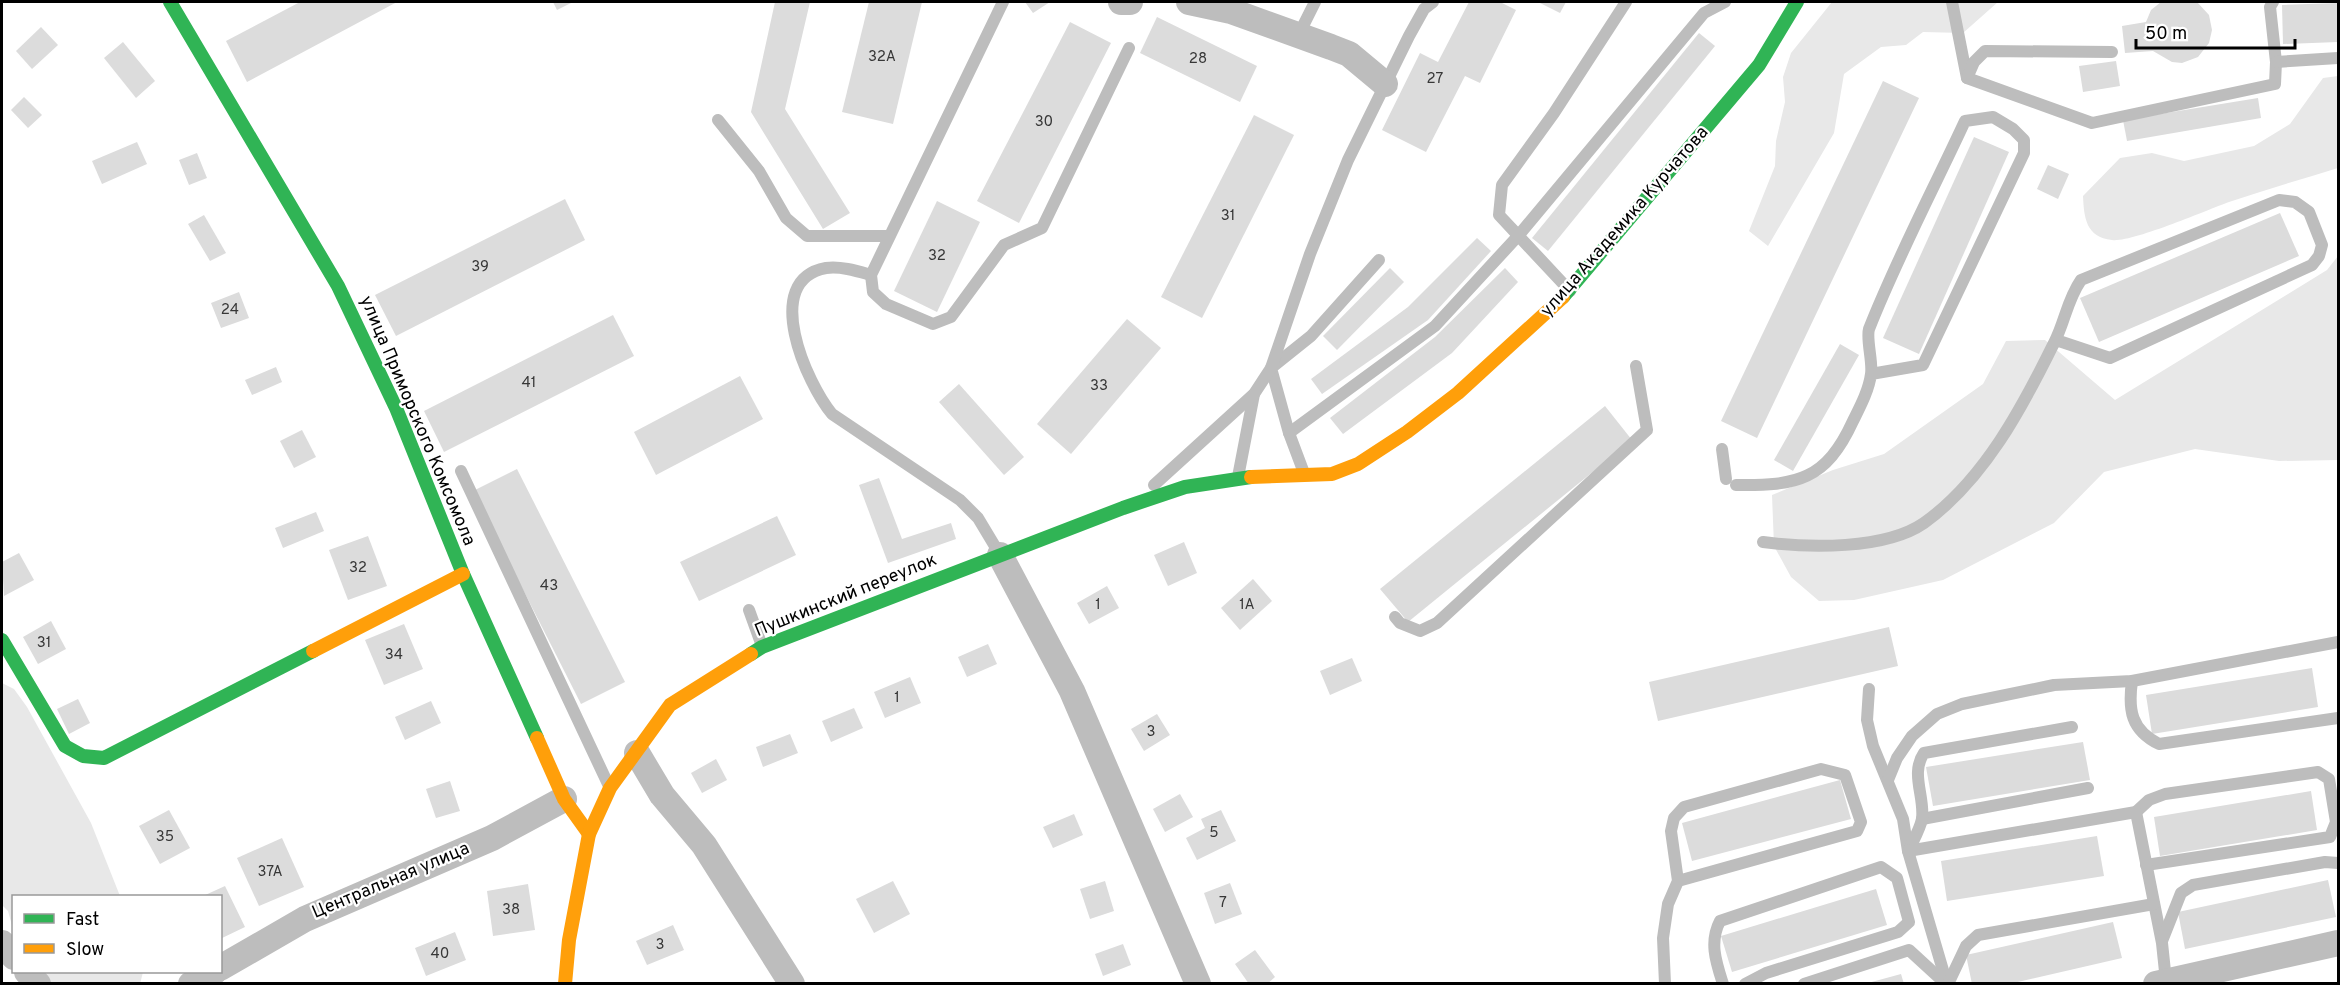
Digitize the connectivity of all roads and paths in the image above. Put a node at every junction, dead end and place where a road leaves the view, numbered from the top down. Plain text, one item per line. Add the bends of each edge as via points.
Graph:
1 (170, 2) edge
2 (1003, 2) edge
3 (1122, 2) edge
4 (1130, 2) edge
5 (1189, 2) edge
6 (1315, 2) edge
7 (1433, 2) edge
8 (1626, 2) edge
9 (1725, 2) edge
10 (1797, 2) edge
11 (1952, 2) edge
12 (2273, 2) edge
13 (1233, 6) edge
14 (1299, 34) junction
15 (1129, 48) dead end
16 (2112, 52) dead end
17 (2338, 58) edge
18 (2276, 62) junction
19 (1967, 78) junction
20 (1385, 84) junction
21 (718, 120) dead end
22 (889, 236) junction
23 (1518, 236) junction
24 (1378, 260) dead end
25 (871, 275) junction
26 (1570, 291) junction
27 (2056, 340) junction
28 (1636, 366) dead end
29 (1271, 368) junction
30 (1871, 374) junction
31 (1254, 394) junction
32 (1289, 432) junction
33 (1722, 449) dead end
34 (461, 471) dead end
35 (1305, 476) junction
36 (1238, 478) junction
37 (1122, 508) junction
38 (1763, 542) dead end
39 (1000, 555) junction
40 (463, 574) junction
41 (749, 610) dead end
42 (1395, 617) dead end
43 (2, 640) edge
44 (2338, 642) edge
45 (762, 647) junction
46 (2132, 681) junction
47 (1869, 689) dead end
48 (2338, 718) edge
49 (2073, 727) dead end
50 (637, 753) junction
51 (1888, 780) junction
52 (610, 788) junction
53 (2088, 788) dead end
54 (564, 799) junction
55 (2136, 812) junction
56 (1922, 819) junction
57 (589, 834) junction
58 (1908, 851) junction
59 (2338, 863) edge
60 (2146, 865) junction
61 (1678, 881) junction
62 (2154, 904) junction
63 (2, 943) edge
64 (2162, 943) junction
65 (2338, 944) edge
66 (12, 955) edge
67 (222, 967) edge
68 (212, 973) edge
69 (2218, 977) edge
70 (2161, 982) edge
71 (191, 984) edge
72 (565, 984) edge
73 (792, 984) edge
74 (1198, 984) edge
75 (1665, 984) edge
76 (1723, 984) edge
77 (1745, 984) edge
78 (1804, 984) edge
79 (1947, 984) edge

1 - 40 main road, улица Приморского Комсомола via 338,286 396,408
2 - 22 lane
3 - 4 street
5 - 13 street
6 - 14 lane
7 - 20 lane via 1424,9
8 - 23 lane via 1502,185 1499,215
9 - 23 lane via 1704,14
10 - 26 main road, улица Академика Курчатова via 1759,65
11 - 19 lane
12 - 18 lane via 2270,7
13 - 14 street
14 - 20 street via 1349,54
15 - 25 lane via 1042,228 1004,245 951,317 933,324 886,304 873,292
16 - 19 lane via 1985,51 1974,62
17 - 18 lane
18 - 19 lane via 2275,84 2092,123
20 - 29 lane via 1348,160
21 - 22 lane via 759,171 786,218 807,236
22 - 25 lane
23 - 26 lane
23 - 32 lane via 1435,326
24 - 29 lane via 1311,336
25 - 39 lane via 836,267 822,269 803,280 792,296 792,321 818,398 832,414 960,500 978,518
26 - 35 main road, улица Академика Курчатова via 1510,349 1407,432 1359,464 1332,474
27 - 27 lane via 2071,294 2081,280 2279,200 2295,202 2309,212 2322,245 2312,265 2110,358
27 - 38 lane via 1987,459 1957,494 1922,524 1880,540 1836,545
28 - 42 lane via 1647,430 1437,623 1420,631
29 - 31 lane
29 - 32 lane
30 - 30 lane via 1868,333 1965,121 1993,117 2024,140 2024,153 1923,365
30 - 33 lane via 1846,437 1827,464 1805,477 1774,485 1731,482
31 - 36 lane
31 - 37 lane via 1169,474
32 - 35 lane
34 - 52 lane
35 - 36 main road, улица Академика Курчатова
36 - 37 main road, улица Академика Курчатова via 1185,487
37 - 39 main road, Пушкинский переулок
39 - 45 main road, Пушкинский переулок
39 - 74 street via 1072,691
40 - 43 main road via 104,758 77,755 64,746
40 - 54 main road, улица Приморского Комсомола
41 - 45 lane
44 - 46 lane
45 - 50 main road, Пушкинский переулок via 669,705
46 - 48 lane via 2129,699 2133,718 2143,736 2159,744
46 - 51 lane via 2054,685 1962,704 1937,714 1912,736
47 - 51 lane via 1867,720
49 - 56 lane via 1924,753 1918,773
50 - 52 main road, Пушкинский переулок
50 - 73 street via 662,795 705,845
51 - 58 lane via 1903,819
52 - 57 main road, Пушкинский переулок
53 - 56 lane
54 - 57 main road, улица Приморского Комсомола
54 - 67 street, Центральная улица via 492,838 305,919
55 - 58 lane
55 - 60 lane
55 - 60 lane via 2149,800 2165,794 2318,772 2329,779 2337,822 2330,837
56 - 58 lane
57 - 72 main road, Пушкинский переулок via 569,940
58 - 79 lane
59 - 64 lane via 2193,885 2181,893
60 - 62 lane
61 - 61 lane via 1671,831 1674,818 1684,807 1821,769 1845,775 1861,822 1857,831
61 - 75 lane via 1668,904
62 - 64 lane
62 - 79 lane via 1978,935 1966,946
63 - 66 street
64 - 70 lane
65 - 69 street
68 - 71 street
69 - 70 street
76 - 77 lane via 1714,956 1714,932 1720,921 1881,867 1897,878 1909,922 1898,932 1767,973
78 - 79 lane via 1909,950

